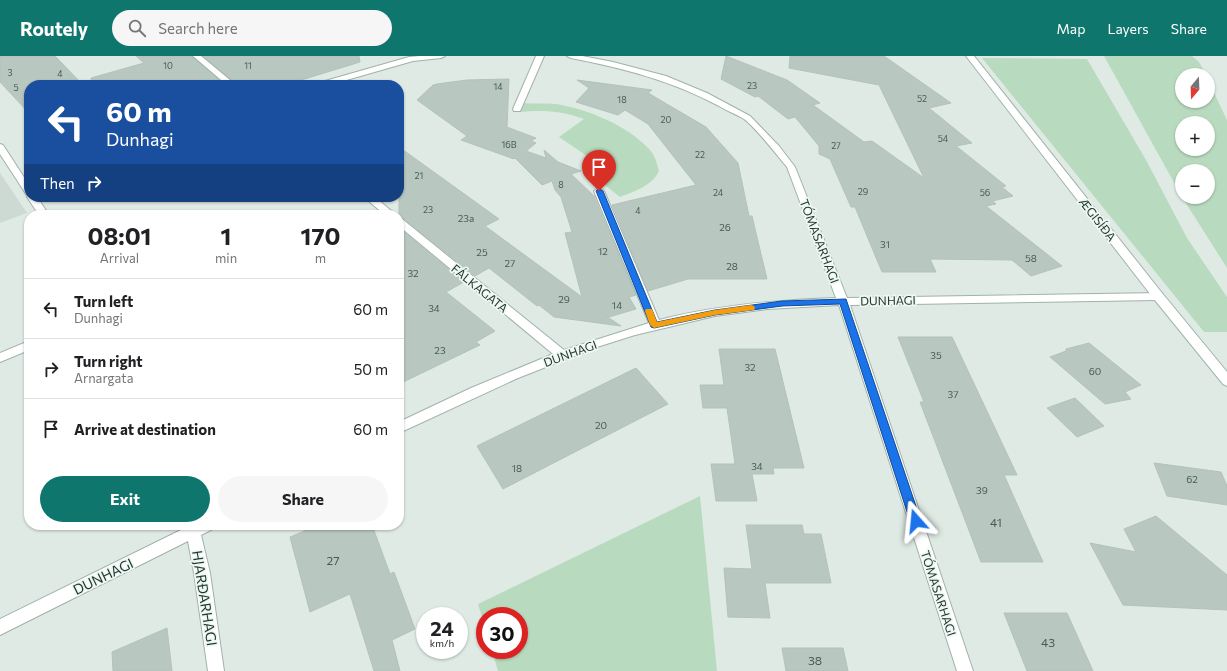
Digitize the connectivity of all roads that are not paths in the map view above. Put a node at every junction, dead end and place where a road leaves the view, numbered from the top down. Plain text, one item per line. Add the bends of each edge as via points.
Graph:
1 (197, 56) edge
2 (441, 56) edge
3 (540, 56) edge
4 (571, 56) edge
5 (970, 56) edge
6 (226, 80) edge
7 (339, 80) edge
8 (517, 109) dead end
9 (0, 147) edge
10 (24, 181) edge
11 (599, 191) dead end
12 (375, 202) edge
13 (385, 210) edge
14 (404, 225) edge
15 (1158, 296) junction
16 (843, 301) junction
17 (654, 325) junction
18 (24, 347) edge
19 (562, 355) junction
20 (0, 358) edge
21 (1227, 381) edge
22 (404, 426) edge
23 (191, 530) edge
24 (197, 530) edge
25 (0, 627) edge
26 (216, 671) edge
27 (965, 671) edge

1 - 6 street
2 - 7 street via 412,59
3 - 8 street
4 - 16 street, TÓMASARHAGI via 664,78 704,95 747,118 791,167
5 - 15 street, ÆGISÍÐA
9 - 10 street
11 - 17 street
12 - 13 street
14 - 19 street, FÁLKAGATA
15 - 16 street, DUNHAGI
15 - 21 street, ÆGISÍÐA
16 - 17 street, DUNHAGI via 782,303 715,312
16 - 27 street, TÓMASARHAGI
17 - 19 street, DUNHAGI
18 - 20 street
19 - 22 street, DUNHAGI
23 - 25 street, DUNHAGI
24 - 26 street, HJARÐARHAGI

